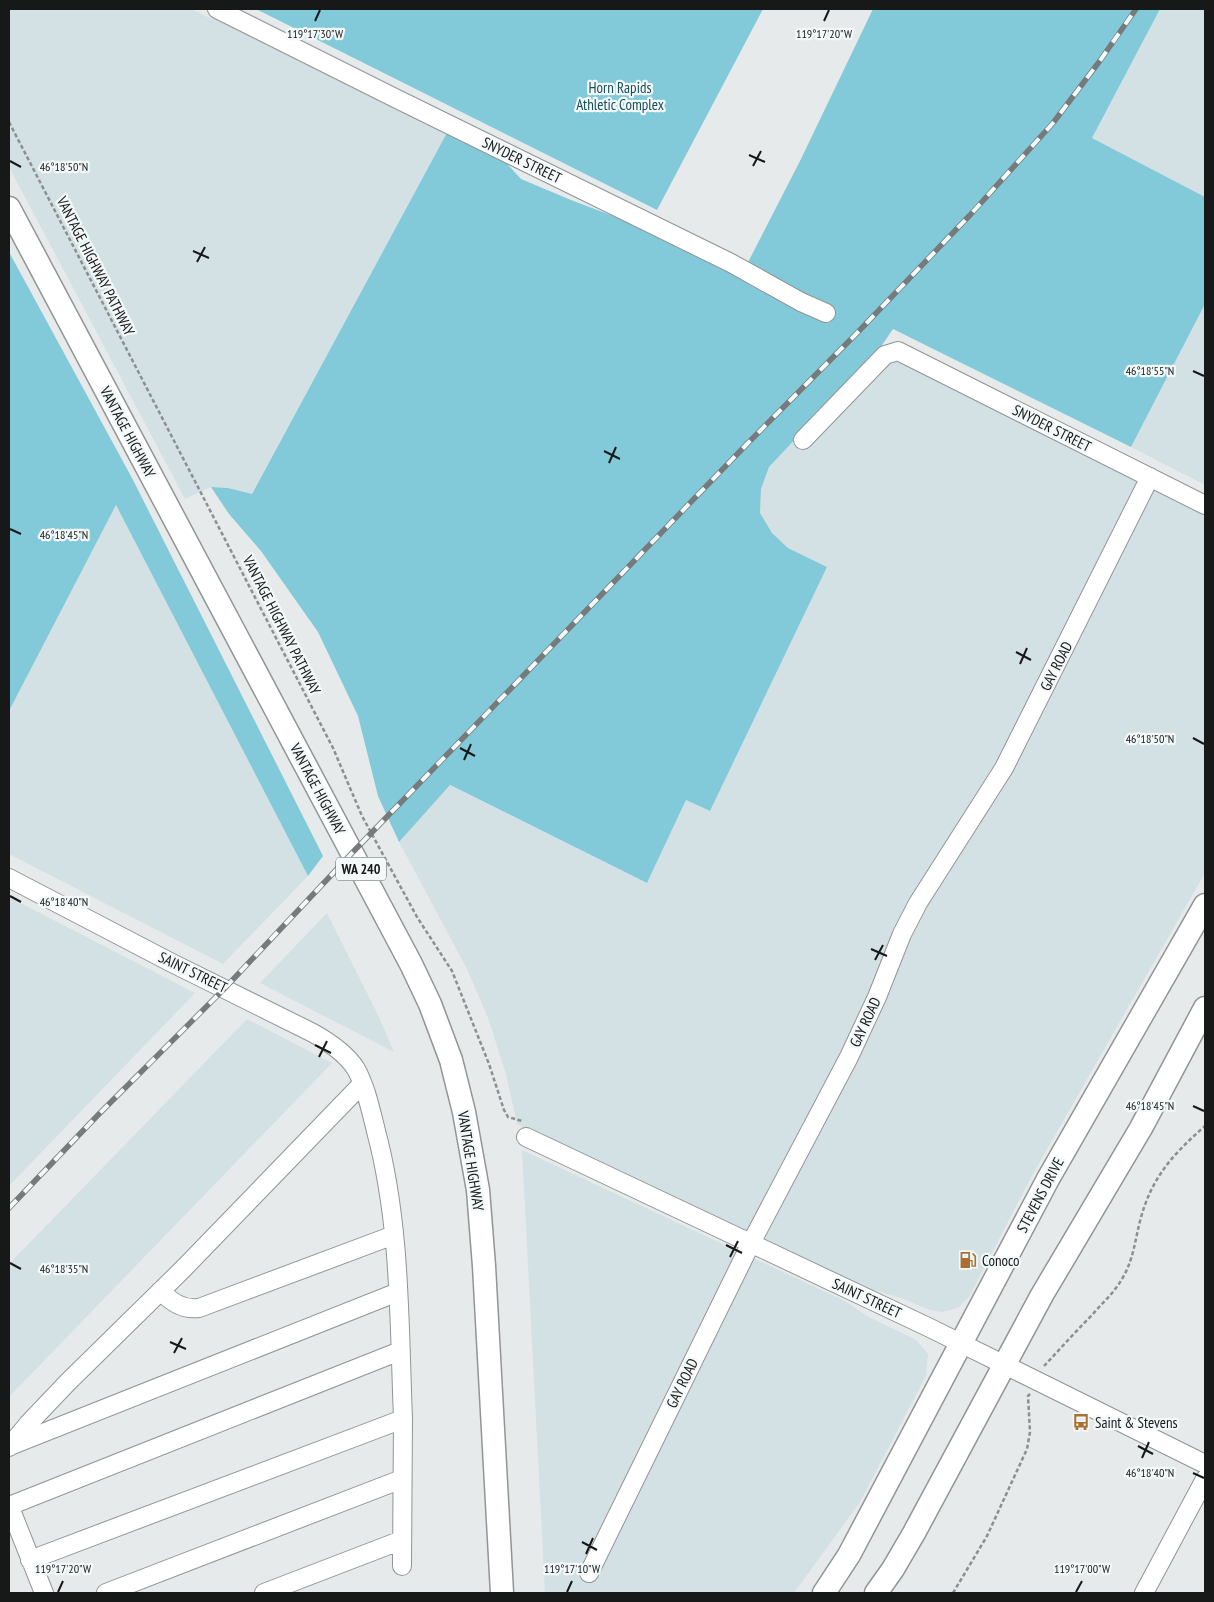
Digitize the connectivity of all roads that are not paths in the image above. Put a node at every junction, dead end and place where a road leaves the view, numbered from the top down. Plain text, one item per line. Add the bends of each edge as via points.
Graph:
1 (217, 9) edge
2 (9, 208) edge
3 (826, 313) dead end
4 (803, 440) dead end
5 (1150, 477) junction
6 (1205, 505) edge
7 (9, 878) edge
8 (1205, 906) edge
9 (1205, 1008) edge
10 (362, 1084) junction
11 (526, 1136) road end
12 (394, 1235) junction
13 (751, 1243) junction
14 (160, 1291) junction
15 (398, 1292) junction
16 (962, 1343) junction
17 (400, 1351) junction
18 (1004, 1364) junction
19 (402, 1419) junction
20 (9, 1447) edge
21 (1205, 1464) edge
22 (402, 1479) junction
23 (1205, 1479) edge
24 (9, 1506) edge
25 (402, 1540) junction
26 (30, 1560) junction
27 (402, 1566) dead end
28 (590, 1573) dead end
29 (44, 1593) edge
30 (106, 1593) edge
31 (264, 1593) edge
32 (502, 1593) edge
33 (824, 1593) edge
34 (876, 1593) edge
35 (1144, 1593) edge

1 - 3 street, SNYDER STREET via 731,262
2 - 32 main road, VANTAGE HIGHWAY / WA 240 via 411,964 451,1060 464,1112 481,1219
4 - 5 street, SNYDER STREET via 885,355 898,350
5 - 6 street, SNYDER STREET
5 - 13 street, GAY ROAD via 1004,768 918,903 849,1057
7 - 10 street, SAINT STREET via 325,1040 346,1057
8 - 16 main road, STEVENS DRIVE via 1048,1179
9 - 18 main road via 1141,1128
10 - 12 street, SAINT STREET via 382,1154 392,1203
10 - 14 street
11 - 13 street, SAINT STREET
12 - 14 street via 199,1308 178,1306
12 - 15 street, SAINT STREET
13 - 16 street, SAINT STREET
13 - 28 street, GAY ROAD
14 - 20 street via 68,1382
15 - 17 street, SAINT STREET
15 - 20 street
16 - 18 street, SAINT STREET
16 - 33 main road, STEVENS DRIVE via 849,1555
17 - 19 street, SAINT STREET
17 - 24 street
18 - 21 street, SAINT STREET
18 - 34 main road via 914,1533
19 - 22 street, SAINT STREET
19 - 26 street
22 - 25 street, SAINT STREET
22 - 30 street
23 - 35 street
24 - 26 street
25 - 27 street, SAINT STREET
25 - 31 street
26 - 29 street

